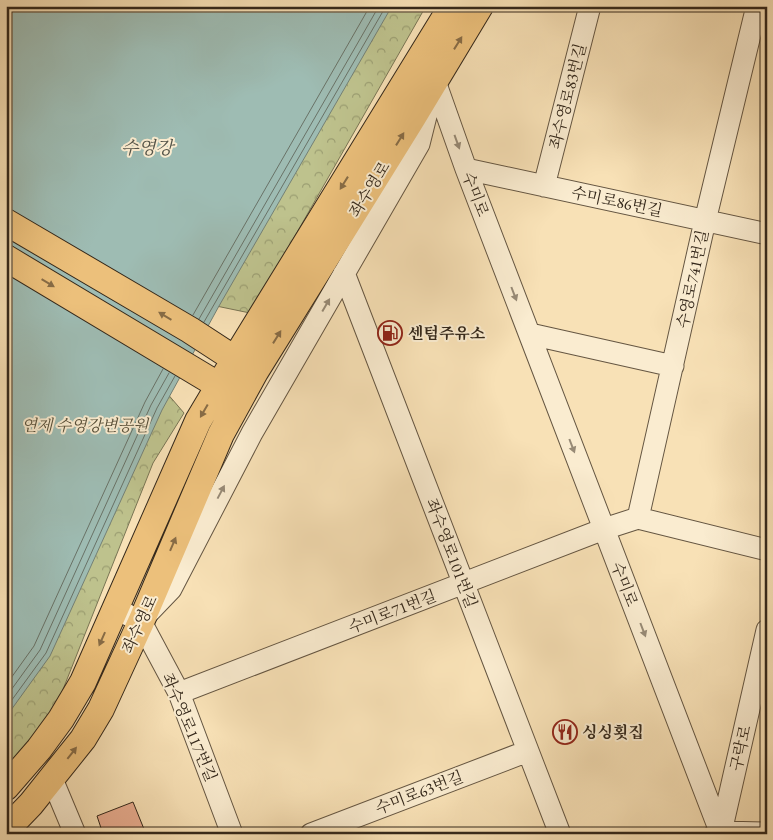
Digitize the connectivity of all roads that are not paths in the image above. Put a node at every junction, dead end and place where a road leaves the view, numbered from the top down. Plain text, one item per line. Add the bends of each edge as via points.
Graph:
1 (452, 6) edge
2 (480, 6) edge
3 (590, 6) edge
4 (757, 6) edge
5 (424, 52) junction
6 (435, 79) junction
7 (466, 169) junction
8 (544, 186) junction
9 (705, 221) junction
10 (6, 222) edge
11 (767, 234) edge
12 (6, 258) edge
13 (344, 272) junction
14 (530, 334) junction
15 (245, 365) junction
16 (673, 366) junction
17 (230, 392) junction
18 (638, 518) junction
19 (604, 529) junction
20 (767, 550) edge
21 (464, 584) junction
22 (115, 608) junction
23 (141, 622) junction
24 (767, 630) edge
25 (179, 693) junction
26 (528, 751) junction
27 (52, 779) junction
28 (6, 786) edge
29 (6, 830) edge
30 (719, 833) edge
31 (767, 833) edge
32 (75, 834) edge
33 (232, 834) edge
34 (311, 834) edge
35 (560, 834) edge

1 - 5 main road, 좌수영로
6 -> 2 main road, 좌수영로
3 - 8 street, 좌수영로83번길
4 - 9 street, 수영로741번길
5 - 6 street, 수미로
5 -> 15 main road, 좌수영로
6 -> 7 street, 수미로
6 - 13 street via 419,144
15 -> 6 main road, 좌수영로 via 412,119
7 - 8 street, 수미로86번길
7 -> 14 street, 수미로
8 - 9 street, 수미로86번길
9 - 11 street, 수미로86번길
9 - 16 street, 수영로741번길
15 -> 10 main road
12 -> 17 main road
13 - 21 street, 좌수영로101번길
23 -> 13 street via 171,589 252,433
14 - 16 street
14 -> 19 street, 수미로
15 - 17 main road, 좌수영로
16 - 18 street, 수영로741번길
17 -> 22 main road, 좌수영로 via 198,421
23 -> 17 main road, 좌수영로 via 221,434
18 - 19 street
18 - 20 street
19 - 21 street, 수미로71번길
19 -> 30 street, 수미로
21 - 25 street, 수미로71번길
21 - 26 street, 좌수영로101번길
22 - 23 street
22 -> 28 main road, 좌수영로 via 83,682 61,719
23 - 25 street, 좌수영로117번길
27 -> 23 main road, 좌수영로 via 83,739
24 - 30 street, 구락로
25 - 33 street, 좌수영로117번길
26 - 34 street, 수미로63번길
26 - 35 street, 좌수영로101번길
27 - 29 main road, 좌수영로
27 - 32 street
30 - 31 street

